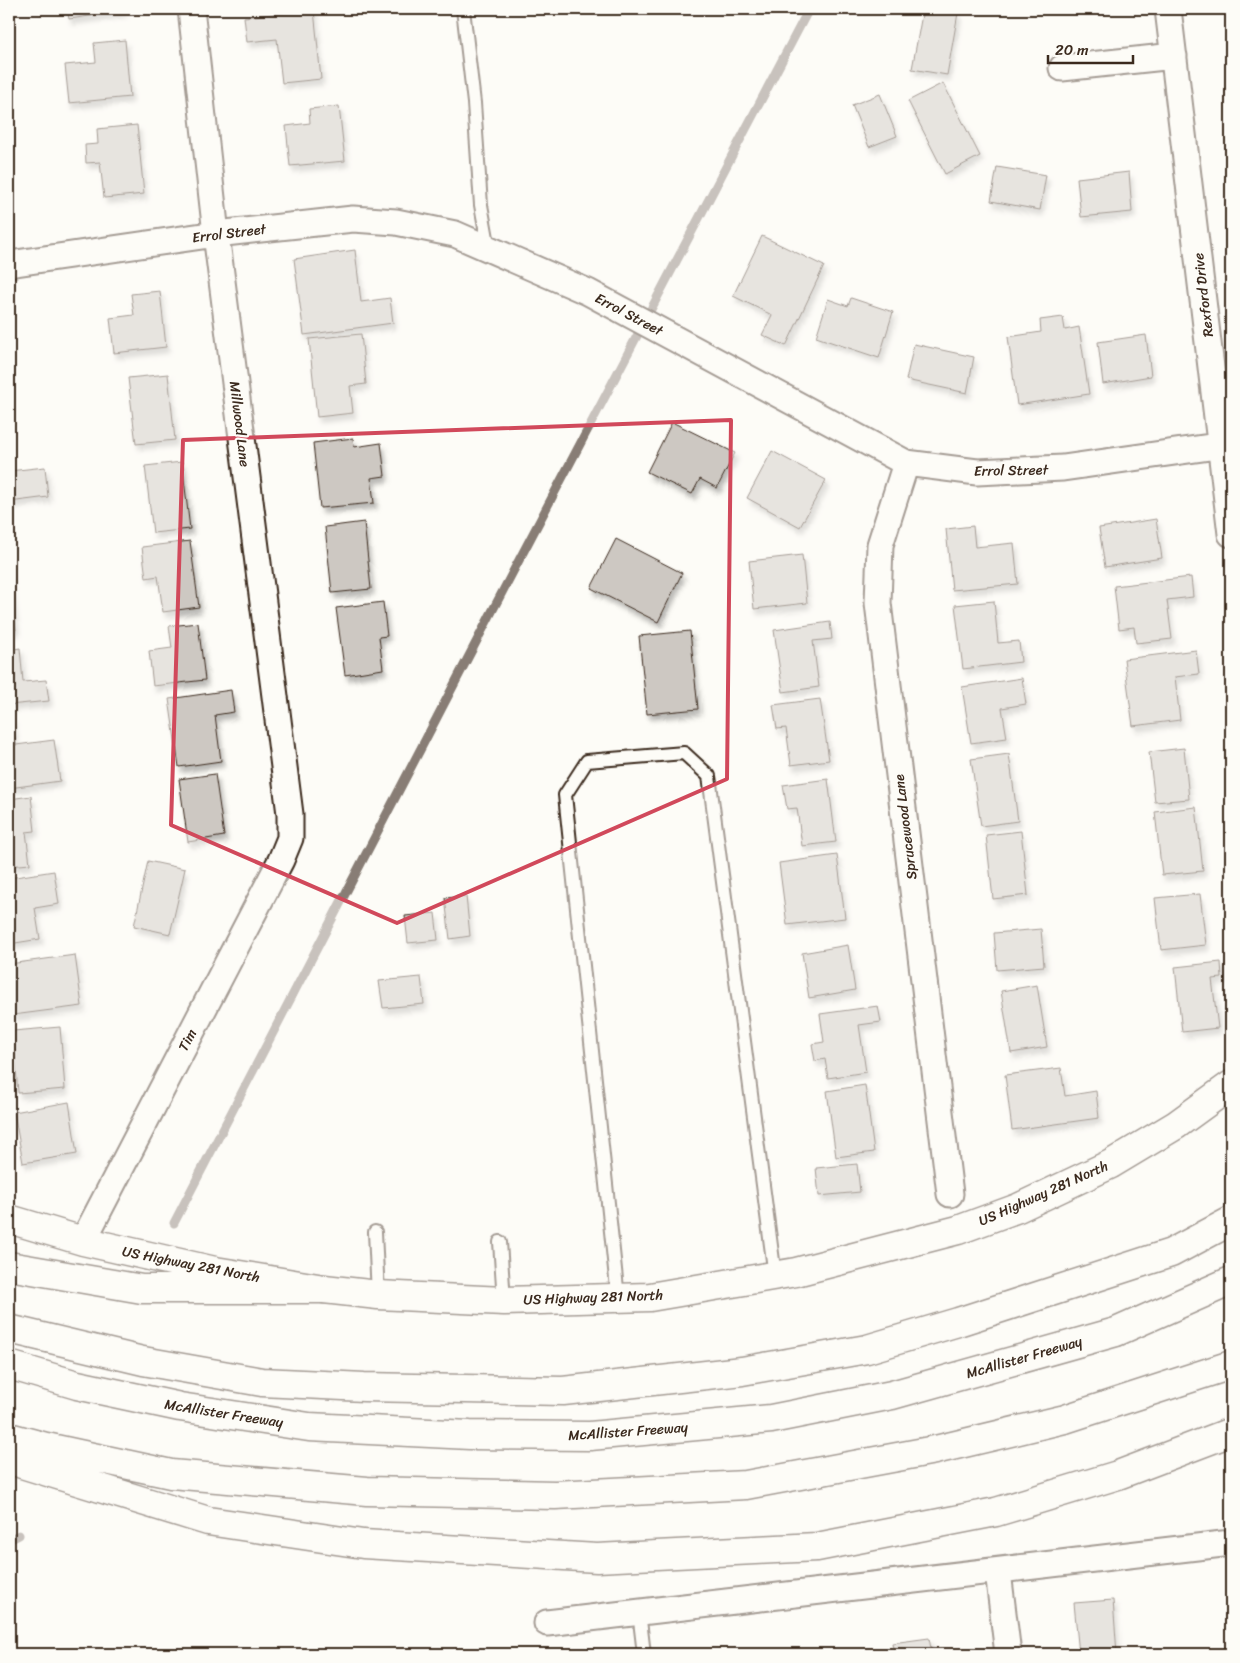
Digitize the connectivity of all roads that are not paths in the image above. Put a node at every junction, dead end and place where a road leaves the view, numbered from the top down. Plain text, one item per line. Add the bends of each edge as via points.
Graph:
1 (191, 9) edge
2 (463, 9) edge
3 (1168, 9) edge
4 (1174, 56) junction
5 (1062, 68) dead end
6 (216, 234) junction
7 (489, 249) junction
8 (9, 264) edge
9 (1226, 445) edge
10 (906, 463) junction
11 (1231, 534) edge
12 (290, 838) joint
13 (1231, 1084) edge
14 (950, 1194) dead end
15 (9, 1219) edge
16 (1231, 1221) edge
17 (375, 1232) dead end
18 (83, 1241) junction
19 (500, 1242) dead end
20 (9, 1266) edge
21 (775, 1276) junction
22 (1231, 1281) edge
23 (324, 1288) junction
24 (378, 1295) junction
25 (618, 1298) junction
26 (504, 1301) junction
27 (9, 1329) edge
28 (9, 1365) edge
29 (1231, 1365) edge
30 (1231, 1432) edge
31 (9, 1437) edge
32 (9, 1458) edge
33 (1231, 1544) edge
34 (998, 1572) junction
35 (638, 1612) junction
36 (547, 1623) dead end
37 (644, 1654) edge
38 (1008, 1654) edge

1 - 6 street, Millwood Lane
2 - 7 lane via 481,206
3 - 4 street, Rexford Drive
4 - 5 street
4 - 9 street, Rexford Drive
6 - 7 street, Errol Street via 353,219 396,222 455,234
6 - 8 street, Errol Street
6 - 12 street, Millwood Lane via 290,814
7 - 10 street, Errol Street via 588,292
9 - 10 street, Errol Street via 1063,468 976,472
9 - 11 street, Rexford Drive
10 - 14 street, Sprucewood Lane via 880,545 878,602
12 - 18 street, Tim
13 - 21 main road, US Highway 281 North via 1176,1125 1111,1164 1018,1208 958,1230
15 - 18 main road, US Highway 281 North
16 - 27 main road via 1171,1253 867,1349 742,1371 563,1391 262,1382 143,1361
17 - 24 lane
18 - 23 main road, US Highway 281 North via 215,1271
19 - 26 lane
20 - 23 main road via 142,1289
21 - 25 main road, US Highway 281 North via 650,1297
21 - 25 lane via 709,776 684,753 587,761 565,795
22 - 28 main road, McAllister Freeway via 1116,1332 892,1395 770,1419 590,1436 470,1435 309,1427 170,1405 77,1385
23 - 24 main road, US Highway 281 North
24 - 26 main road, US Highway 281 North
25 - 26 main road, US Highway 281 North
29 - 31 main road via 1065,1419 935,1450 746,1484 555,1495 367,1491 171,1474
30 - 32 main road via 1118,1475 996,1512 816,1547 597,1558 364,1544 208,1521
33 - 34 street
34 - 35 street
34 - 38 street
35 - 36 street
35 - 37 lane

